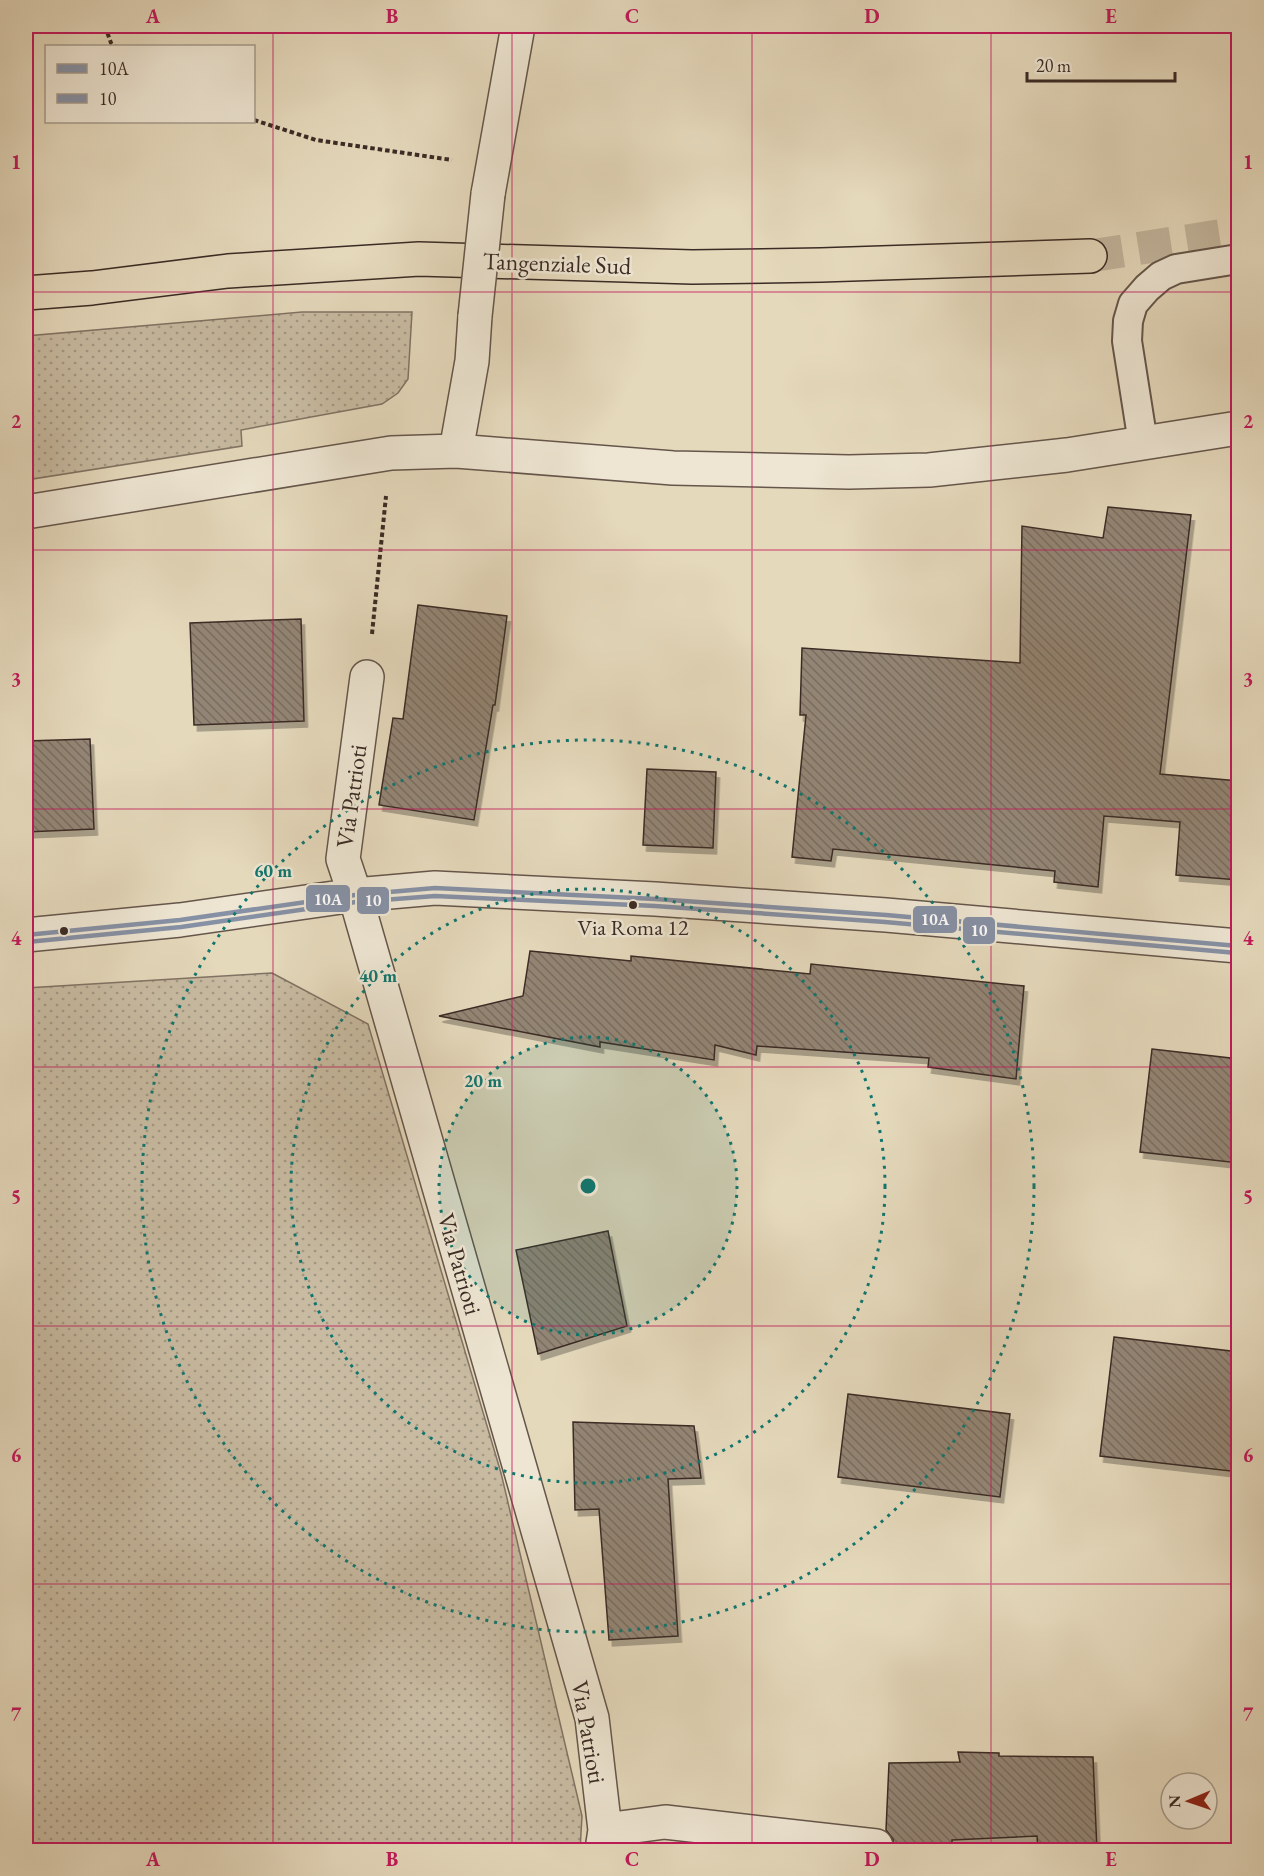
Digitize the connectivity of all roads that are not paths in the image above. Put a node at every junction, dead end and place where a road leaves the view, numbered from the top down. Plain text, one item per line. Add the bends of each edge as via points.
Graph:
1 (518, 26) edge
2 (1090, 256) tunnel mouth
3 (1239, 259) edge
4 (26, 293) edge
5 (1239, 428) edge
6 (1143, 443) junction
7 (456, 451) junction
8 (26, 512) edge
9 (367, 677) road end
10 (355, 894) junction
11 (26, 935) edge
12 (1239, 946) edge
13 (603, 1840) edge
14 (876, 1846) dead end

1 - 7 street, bridge via 491,180 472,361
2 - 4 highway, Tangenziale Sud via 692,267 399,260 228,271
3 - 6 lane via 1176,269 1161,276 1134,304 1127,341
5 - 6 street
6 - 7 street via 928,470 849,472 673,468
7 - 8 street via 391,453
9 - 10 street, Via Patrioti via 343,859
10 - 11 street via 180,920
10 - 12 street via 435,888 639,897
10 - 13 street, Via Patrioti via 592,1718
13 - 14 street via 665,1822

